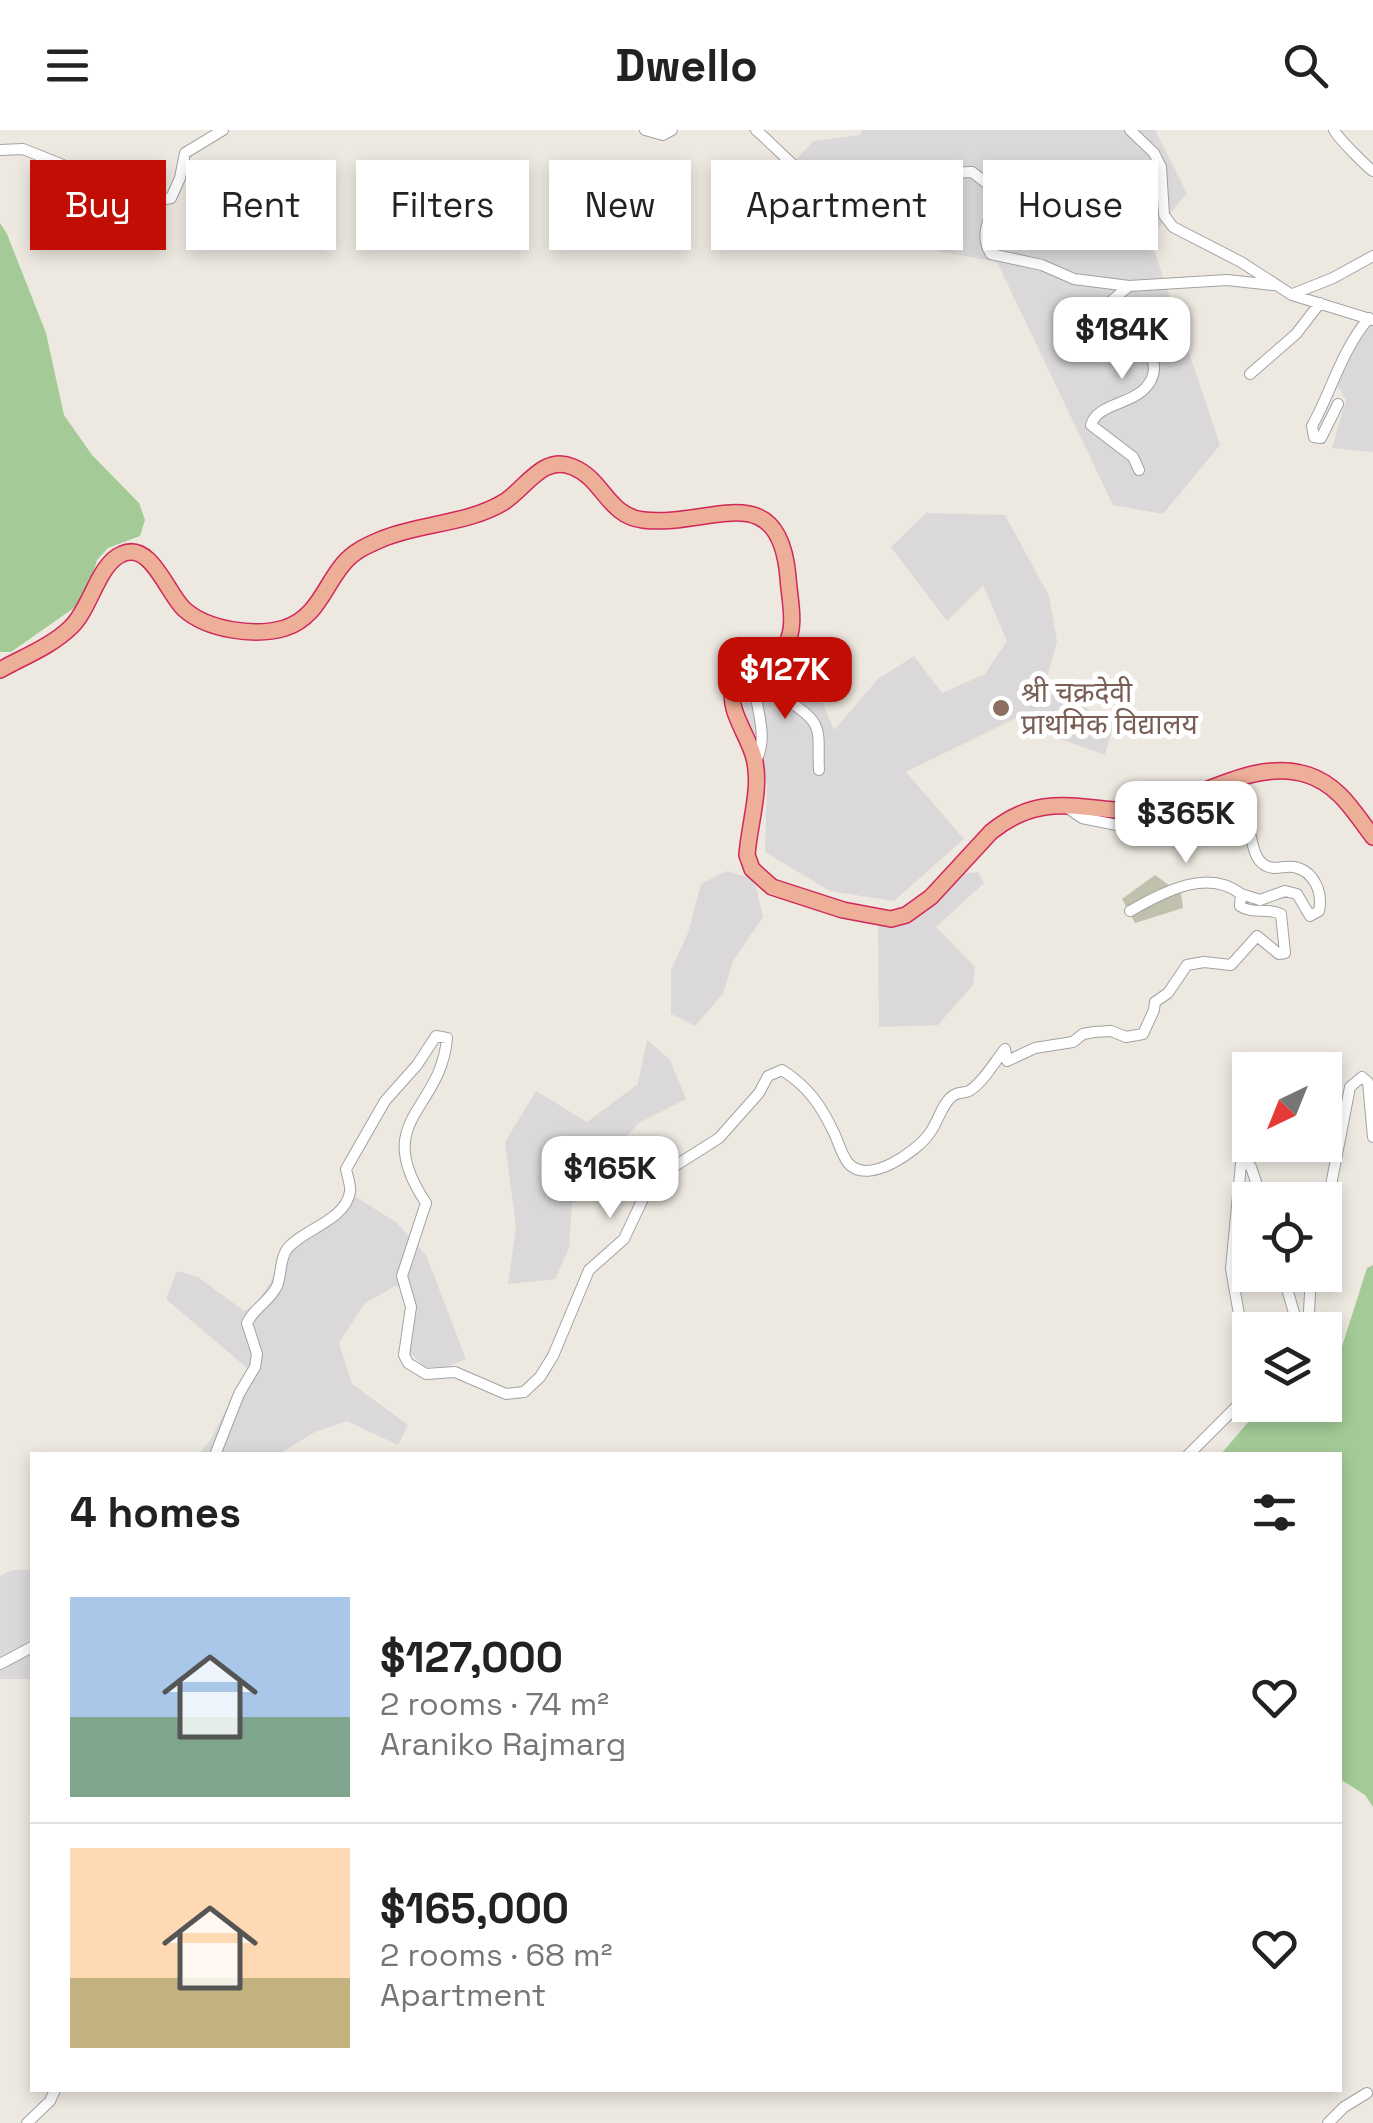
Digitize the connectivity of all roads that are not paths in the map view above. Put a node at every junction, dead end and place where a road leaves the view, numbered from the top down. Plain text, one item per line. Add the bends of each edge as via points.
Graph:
1 (222, 130) edge
2 (645, 130) edge
3 (672, 130) edge
4 (756, 130) edge
5 (1130, 130) edge
6 (1334, 130) edge
7 (0, 150) edge
8 (1373, 171) edge
9 (1373, 256) edge
10 (1273, 284) junction
11 (1129, 286) junction
12 (1292, 295) junction
13 (1320, 304) junction
14 (1371, 319) edge
15 (1250, 374) dead end
16 (1338, 404) dead end
17 (1138, 470) dead end
18 (0, 670) edge
19 (755, 762) junction
20 (818, 770) dead end
21 (1061, 804) junction
22 (1373, 837) edge
23 (1241, 894) junction
24 (1130, 912) dead end
25 (1373, 1137) edge
26 (1238, 1182) edge
27 (1256, 1182) edge
28 (1332, 1182) edge
29 (1235, 1292) edge
30 (216, 1452) edge
31 (1191, 1452) edge
32 (30, 1648) edge
33 (0, 1664) edge
34 (54, 2092) edge
35 (1368, 2094) dead end
36 (28, 2123) edge
37 (1328, 2123) edge

1 - 7 street via 185,153 171,198 130,206 94,200 63,165 23,149
2 - 3 street
4 - 11 street via 798,169 871,196 914,193 952,172 972,172 998,192 986,222 991,254 1074,279
5 - 10 street via 1161,167 1164,215 1173,226
6 - 8 street
9 - 12 street
10 - 11 street
10 - 12 street
11 - 17 street via 1109,303 1112,316 1156,366 1144,390 1105,409 1091,425 1132,457
12 - 13 street
13 - 14 street
13 - 15 street
14 - 16 street via 1334,372 1312,426 1314,437 1325,433
18 - 19 highway via 68,630 122,554 133,552 156,566 168,590 198,619 232,629 286,628 317,606 354,553 409,528 494,507 536,473 560,464 585,475 634,519 749,512 775,528 786,560 791,629 780,650 739,678 732,700
19 - 20 street via 763,725 756,686 767,680 814,720
19 - 21 highway via 747,855 752,869 772,887 878,919 918,909 1004,822 1036,806
21 - 22 highway via 1138,812 1242,778 1287,771 1338,790
21 - 23 street via 1082,818 1177,837 1243,820 1263,864 1305,872 1322,898 1310,916 1297,894 1260,900
23 - 24 street via 1209,882 1172,888
23 - 30 street via 1240,906 1248,911 1281,914 1285,953 1257,936 1231,965 1187,965 1154,1002 1143,1034 1083,1034 1006,1061 1005,1049 976,1086 954,1094 929,1136 874,1170 848,1163 821,1104 799,1080 782,1070 768,1076 718,1138 648,1188 624,1239 588,1270 553,1356 524,1392 506,1394 455,1372 426,1374 404,1355 411,1307 402,1276 426,1203 409,1178 404,1148 446,1047 447,1038 436,1036 346,1168 350,1191 343,1204 288,1248 278,1284 252,1313 255,1367
25 - 28 street via 1362,1076 1350,1087
26 - 27 street via 1246,1162
29 - 31 street via 1249,1371 1237,1406
32 - 33 street
34 - 36 street
35 - 37 street

